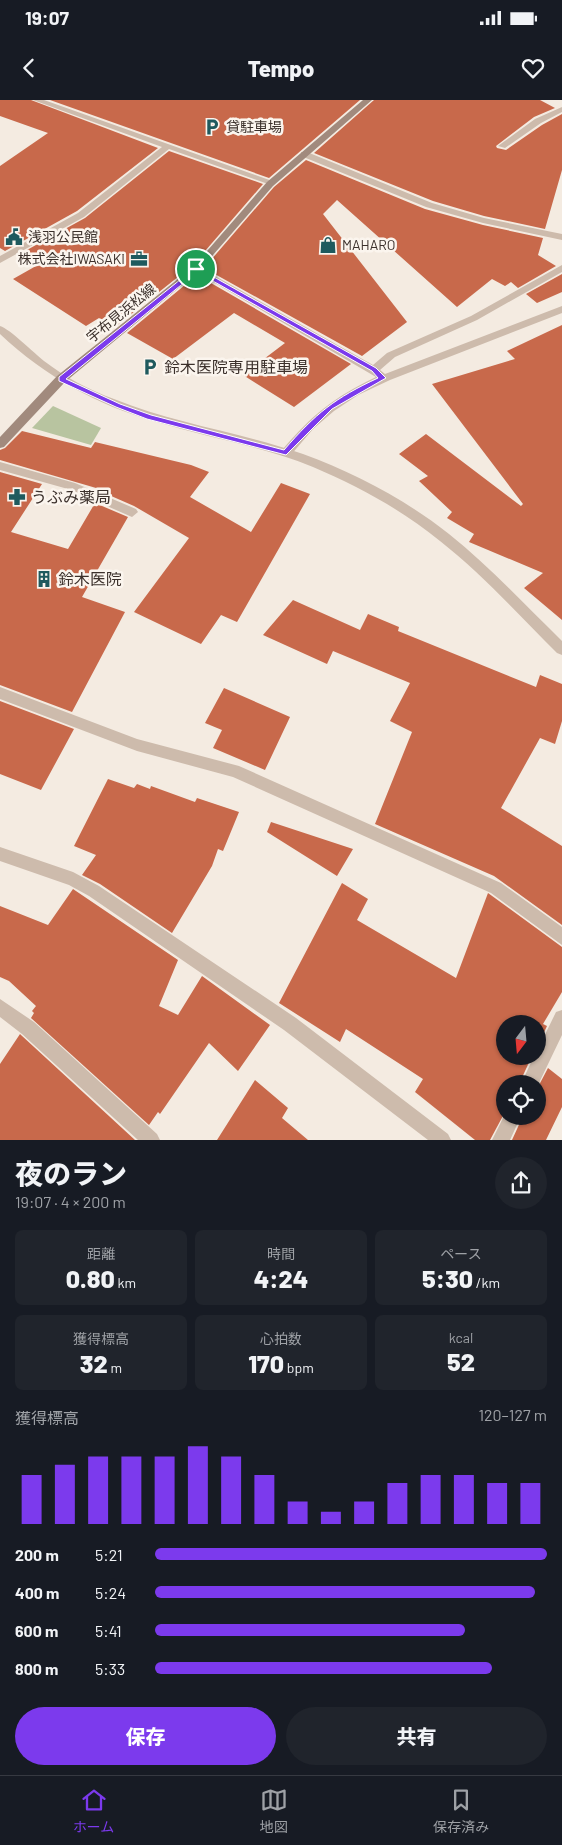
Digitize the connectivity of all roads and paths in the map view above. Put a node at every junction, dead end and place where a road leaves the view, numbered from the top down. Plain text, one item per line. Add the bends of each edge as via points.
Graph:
1 (37, 100) edge
2 (368, 100) edge
3 (562, 108) edge
4 (168, 146) junction
5 (502, 146) dead end
6 (304, 154) junction
7 (271, 182) junction
8 (562, 238) edge
9 (0, 260) edge
10 (562, 268) edge
11 (196, 269) junction
12 (562, 309) edge
13 (0, 329) edge
14 (374, 370) junction
15 (383, 378) junction
16 (61, 379) junction
17 (0, 444) edge
18 (286, 453) junction
19 (0, 466) edge
20 (132, 512) dead end
21 (562, 649) edge
22 (0, 693) edge
23 (0, 854) edge
24 (562, 937) edge
25 (0, 1007) edge
26 (562, 1018) edge
27 (534, 1075) edge
28 (508, 1125) edge
29 (151, 1140) edge
30 (442, 1140) edge
31 (501, 1140) edge

1 - 4 street
2 - 6 main road, 宇布見浜松線
3 - 5 street
4 - 7 street
4 - 9 street via 82,215
6 - 7 main road, 宇布見浜松線
6 - 8 street via 429,205
7 - 11 main road, 宇布見浜松線
10 - 14 street via 474,318 391,355
11 - 14 street
11 - 16 main road, 宇布見浜松線
12 - 15 street
13 - 16 street via 16,346
14 - 15 street
15 - 18 street via 330,408
16 - 17 main road, 宇布見浜松線
16 - 18 street via 150,417
18 - 21 street via 348,478 413,515 474,564
19 - 20 street via 71,486
22 - 24 street via 137,745 243,775 496,888
23 - 30 street via 73,879 94,891 290,1024
25 - 29 street via 28,1028
26 - 27 street
28 - 31 street

